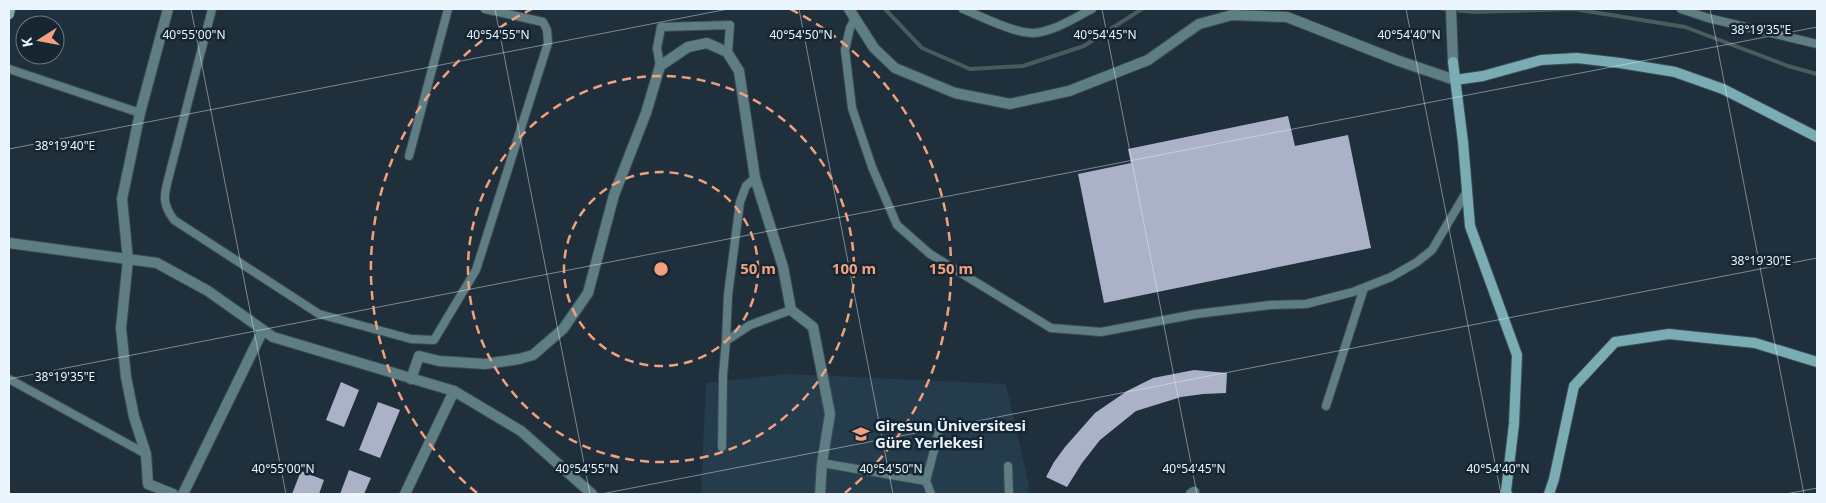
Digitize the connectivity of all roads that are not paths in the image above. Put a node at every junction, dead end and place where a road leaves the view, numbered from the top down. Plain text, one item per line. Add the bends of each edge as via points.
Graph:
1 (10, 9) edge
2 (168, 9) edge
3 (212, 9) edge
4 (448, 9) edge
5 (485, 9) edge
6 (849, 9) edge
7 (963, 9) edge
8 (1092, 9) edge
9 (1451, 9) edge
10 (1681, 9) edge
11 (9, 14) edge
12 (854, 20) junction
13 (1817, 44) edge
14 (728, 53) junction
15 (660, 66) junction
16 (9, 69) edge
17 (1455, 80) junction
18 (140, 113) junction
19 (1817, 138) edge
20 (409, 156) dead end
21 (755, 178) junction
22 (1467, 191) junction
23 (9, 243) edge
24 (128, 260) junction
25 (1364, 288) junction
26 (791, 310) junction
27 (263, 330) junction
28 (726, 340) junction
29 (1817, 362) edge
30 (411, 378) junction
31 (9, 379) edge
32 (454, 392) junction
33 (1326, 406) dead end
34 (939, 431) dead end
35 (722, 447) dead end
36 (146, 454) junction
37 (822, 463) junction
38 (1008, 466) dead end
39 (926, 481) junction
40 (148, 484) junction
41 (143, 494) edge
42 (173, 494) edge
43 (183, 494) edge
44 (405, 494) edge
45 (592, 494) edge
46 (820, 494) edge
47 (931, 494) edge
48 (1009, 494) edge
49 (1507, 494) edge
50 (1549, 494) edge

1 - 11 street
2 - 18 street
3 - 5 lane via 164,197 166,210 174,220 319,314 411,340 434,340 476,270 548,43 548,30 543,22
4 - 20 lane
6 - 12 street
7 - 8 lane via 1033,33 1061,26
9 - 17 street
10 - 13 lane
12 - 17 street via 874,48 895,68 955,93 1010,104 1069,90 1148,60 1199,24 1232,15 1287,17
12 - 25 lane via 845,50 852,108 872,167 898,225 930,254 1051,328 1101,332 1196,314 1306,304
14 - 15 street via 706,43 688,47
14 - 15 lane via 730,25 662,27 657,48
14 - 21 street via 739,71
15 - 30 street via 646,113 614,195 588,293 564,329 533,355 519,359 485,364 439,362 419,356
16 - 18 lane
17 - 19 street via 1542,60 1577,58 1620,63 1675,72 1723,89
17 - 22 street
18 - 24 street via 122,199
21 - 26 street via 783,267
21 - 28 lane via 746,186 740,202 728,294
22 - 25 lane via 1432,250 1391,277
22 - 49 street via 1470,226 1517,355
23 - 24 street
24 - 27 street via 157,263 208,291
24 - 36 street via 121,328 126,377
25 - 33 lane
26 - 28 lane via 750,325
26 - 37 street via 812,327 830,414
27 - 30 street via 273,337
27 - 43 street
28 - 35 lane
29 - 50 street via 1755,343 1668,334 1615,342 1574,386
30 - 32 street
31 - 36 lane
32 - 44 street
32 - 45 street via 520,431
34 - 39 lane
36 - 40 street
37 - 39 lane
37 - 46 street
38 - 48 lane
39 - 47 lane
40 - 41 street
40 - 42 street

